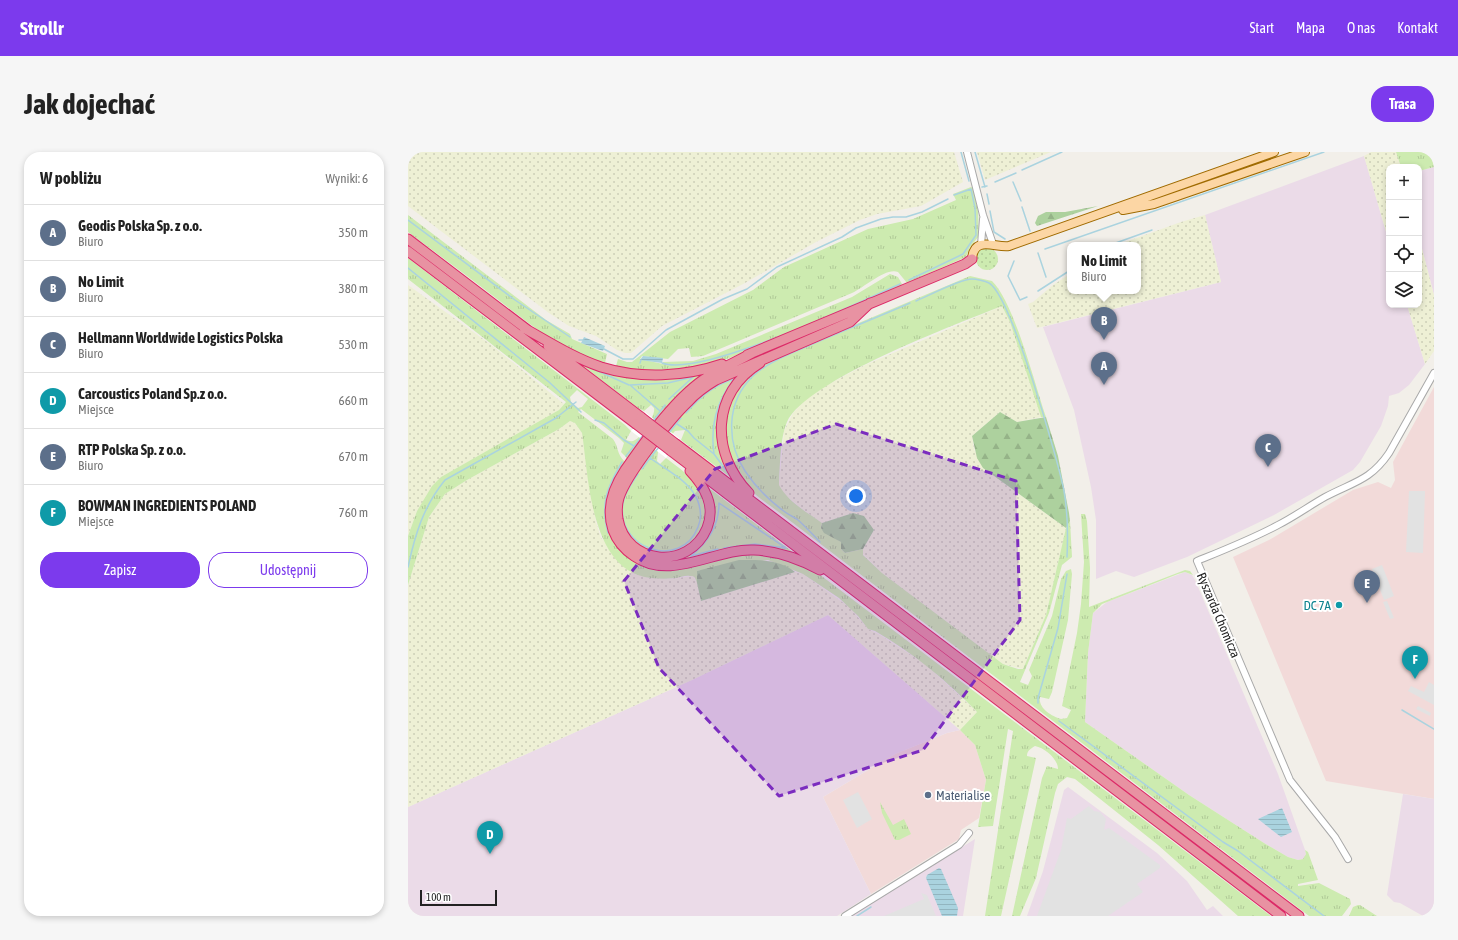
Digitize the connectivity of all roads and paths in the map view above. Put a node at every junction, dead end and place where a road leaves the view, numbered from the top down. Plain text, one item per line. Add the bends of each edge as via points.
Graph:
1 (967, 152) edge
2 (1274, 152) edge
3 (1305, 152) edge
4 (1102, 213) junction
5 (983, 215) junction
6 (408, 239) edge
7 (993, 244) junction
8 (981, 245) junction
9 (408, 251) edge
10 (972, 259) joint
11 (870, 303) junction
12 (524, 328) junction
13 (784, 350) junction
14 (752, 354) junction
15 (1434, 372) edge
16 (638, 421) junction
17 (674, 448) junction
18 (811, 545) junction
19 (843, 582) junction
20 (969, 833) dead end
21 (1348, 859) dead end
22 (845, 916) edge
23 (1281, 916) edge
24 (1299, 916) edge

1 - 5 street
2 - 4 main road
3 - 4 main road via 1154,204
4 - 7 main road via 1009,246 998,247
5 - 7 street
5 - 8 street
6 - 12 highway
7 - 8 main road
8 - 10 main road via 974,250
9 - 16 highway
10 - 11 highway
11 - 13 highway via 850,322
11 - 14 highway
12 - 14 highway via 602,367 644,374 697,371
12 - 16 highway
13 - 17 highway via 727,374 697,393 673,419 628,479 618,505 621,529 634,547 644,554 657,557 674,557 691,549 702,537 710,518 710,505 701,484
13 - 18 highway via 756,366 738,382 724,409 722,439 726,460 744,488
14 - 19 highway via 708,376 673,407 630,463 616,486 610,509 613,530 618,541 627,550 648,563 661,566 677,565 743,550 777,552
15 - 21 street, Ryszarda Chomicza via 1389,453 1368,477 1326,497 1277,526 1197,562 1290,780 1335,837
16 - 17 highway, bridge
17 - 18 highway
17 - 19 highway
18 - 24 highway
19 - 23 highway
20 - 22 street via 959,845

